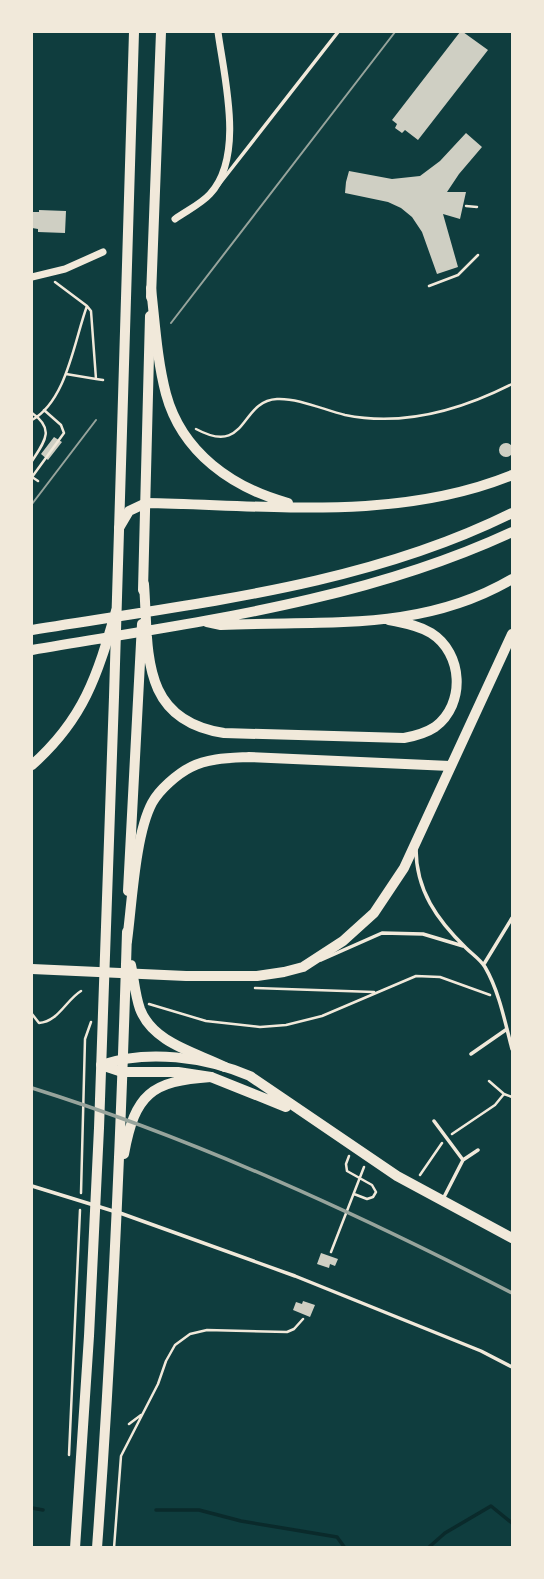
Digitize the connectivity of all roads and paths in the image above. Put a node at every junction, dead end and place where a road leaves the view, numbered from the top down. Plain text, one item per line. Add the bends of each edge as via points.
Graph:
1 (134, 32) edge
2 (159, 32) edge
3 (218, 32) edge
4 (338, 32) edge
5 (211, 193) junction
6 (466, 206) dead end
7 (477, 207) dead end
8 (175, 219) dead end
9 (103, 252) dead end
10 (478, 255) dead end
11 (32, 277) edge
12 (55, 282) dead end
13 (429, 286) dead end
14 (151, 288) junction
15 (88, 306) junction
16 (66, 374) junction
17 (96, 379) junction
18 (103, 380) dead end
19 (513, 384) edge
20 (44, 410) junction
21 (32, 413) edge
22 (37, 417) junction
23 (32, 420) edge
24 (190, 427) dead end
25 (32, 461) edge
26 (513, 475) edge
27 (38, 481) dead end
28 (146, 503) junction
29 (308, 508) junction
30 (513, 513) edge
31 (120, 528) junction
32 (513, 532) edge
33 (513, 579) edge
34 (144, 584) junction
35 (116, 611) junction
36 (389, 620) junction
37 (201, 621) junction
38 (32, 630) edge
39 (513, 634) edge
40 (32, 650) edge
41 (32, 765) edge
42 (450, 766) junction
43 (416, 840) junction
44 (513, 918) edge
45 (127, 941) junction
46 (464, 947) junction
47 (484, 964) junction
48 (303, 967) junction
49 (32, 970) edge
50 (253, 988) dead end
51 (81, 991) dead end
52 (377, 992) junction
53 (498, 999) junction
54 (145, 1004) dead end
55 (103, 1010) junction
56 (32, 1014) edge
57 (507, 1029) junction
58 (513, 1049) edge
59 (471, 1054) dead end
60 (122, 1058) junction
61 (101, 1065) junction
62 (225, 1067) junction
63 (122, 1072) junction
64 (211, 1077) junction
65 (489, 1081) dead end
66 (504, 1094) junction
67 (513, 1097) edge
68 (303, 1114) junction
69 (434, 1121) dead end
70 (446, 1138) junction
71 (478, 1150) dead end
72 (349, 1156) dead end
73 (463, 1160) junction
74 (364, 1166) dead end
75 (418, 1178) dead end
76 (360, 1179) junction
77 (32, 1186) edge
78 (117, 1191) junction
79 (354, 1194) junction
80 (442, 1201) junction
81 (513, 1238) edge
82 (331, 1252) dead end
83 (303, 1319) dead end
84 (513, 1367) edge
85 (143, 1413) junction
86 (128, 1424) dead end
87 (69, 1458) dead end
88 (75, 1548) edge
89 (97, 1548) edge
90 (114, 1548) edge

1 - 31 main road
2 - 14 main road
3 - 5 street via 230,143
4 - 5 lane
5 - 8 street
6 - 7 path
9 - 11 street
10 - 13 path via 458,275
12 - 15 path
14 - 28 main road
14 - 29 main road via 163,382 181,430 199,453 230,479
15 - 16 path
15 - 17 path
16 - 17 path
16 - 20 path
17 - 18 path
19 - 24 path via 460,407 405,418 347,415 278,399 260,406 228,436 208,436
20 - 22 path
20 - 27 path via 64,433 32,477
21 - 22 path
22 - 23 path
22 - 25 path via 45,424 45,434
26 - 29 main road via 408,501
28 - 29 main road
28 - 31 main road via 129,511
28 - 34 main road
30 - 38 main road via 393,561 347,574
31 - 35 main road
32 - 37 main road via 436,565 363,588
33 - 36 main road via 460,603
34 - 36 main road via 150,658 158,691 184,719 224,733 404,738 436,726 456,695 454,663 430,632
34 - 45 main road
35 - 41 main road via 88,697 64,732
35 - 55 main road
36 - 37 main road via 221,625
37 - 40 main road
39 - 42 main road
42 - 43 main road
42 - 45 main road via 249,757 191,766 166,785 148,814
43 - 46 lane via 424,893
43 - 48 main road via 393,886 369,918
44 - 47 lane
45 - 60 main road
45 - 62 main road via 140,1009 150,1026 167,1040
46 - 47 lane
46 - 48 lane via 423,934 382,933
47 - 53 lane
48 - 49 main road via 257,976
50 - 52 path
51 - 56 path via 51,1021 39,1023
52 - 53 path via 408,978 433,975
52 - 54 path via 322,1016 260,1027 206,1021
53 - 57 lane
55 - 61 main road
55 - 87 path via 91,1021 85,1039
57 - 58 lane
57 - 59 lane
60 - 61 main road
60 - 62 main road via 184,1059
60 - 63 main road
61 - 63 main road
61 - 88 main road
62 - 68 main road via 250,1076
63 - 64 main road
63 - 78 main road
64 - 68 main road
64 - 78 main road via 169,1083 145,1098 128,1131
65 - 66 path
66 - 67 path
66 - 70 path
68 - 80 main road
69 - 70 lane
70 - 73 lane
70 - 75 path
71 - 73 lane
72 - 76 path via 347,1171
73 - 80 lane
74 - 76 path
76 - 79 path
76 - 79 path via 372,1185 375,1195 368,1199
77 - 84 lane via 162,1226 295,1276
78 - 89 main road
79 - 82 path
80 - 81 main road
83 - 85 path via 294,1329 281,1333 207,1330 190,1335 169,1353
85 - 86 path
85 - 90 path via 120,1462

